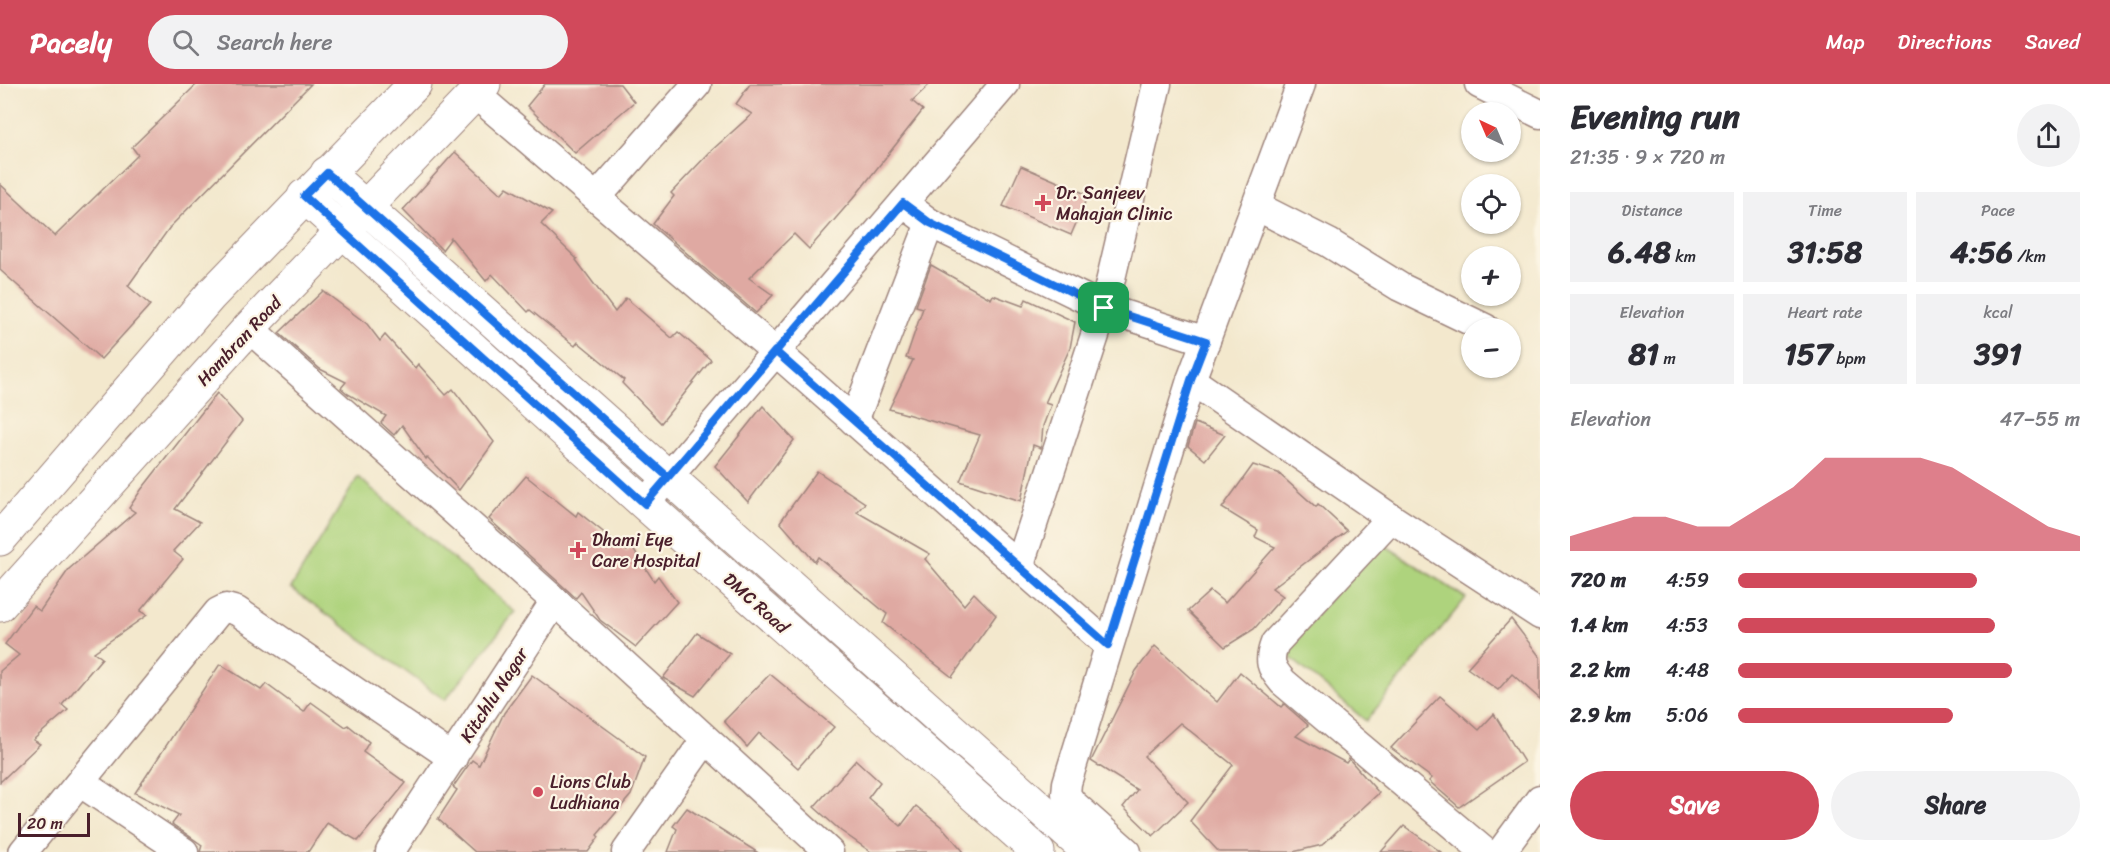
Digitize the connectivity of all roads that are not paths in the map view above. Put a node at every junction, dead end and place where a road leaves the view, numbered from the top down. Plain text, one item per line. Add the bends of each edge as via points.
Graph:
1 (415, 84) edge
2 (697, 84) edge
3 (1005, 84) edge
4 (1157, 84) edge
5 (1301, 84) edge
6 (1479, 84) edge
7 (479, 88) edge
8 (1540, 114) edge
9 (327, 173) junction
10 (304, 196) junction
11 (597, 197) junction
12 (903, 203) junction
13 (1256, 206) junction
14 (366, 207) junction
15 (930, 223) junction
16 (343, 231) junction
17 (1104, 308) junction
18 (1464, 318) edge
19 (249, 328) junction
20 (1206, 341) junction
21 (775, 351) junction
22 (1191, 380) junction
23 (854, 421) junction
24 (668, 477) junction
25 (645, 504) junction
26 (1391, 518) junction
27 (0, 539) edge
28 (1019, 567) junction
29 (555, 601) junction
30 (0, 605) edge
31 (1540, 615) edge
32 (1108, 645) junction
33 (705, 740) junction
34 (453, 758) junction
35 (81, 783) junction
36 (1540, 799) edge
37 (23, 852) edge
38 (184, 852) edge
39 (390, 852) edge
40 (626, 852) edge
41 (829, 852) edge
42 (1038, 852) edge
43 (1089, 852) edge
44 (1127, 852) edge
45 (1485, 852) edge
46 (1501, 852) edge

1 - 9 street
2 - 11 street
3 - 12 street
4 - 17 street
5 - 13 street
6 - 8 street
7 - 11 street
7 - 14 street, Hambran Road
9 - 10 street
9 - 14 street
10 - 16 street, DMC Road
10 - 27 street via 210,296
11 - 21 street
12 - 15 street
12 - 21 street
13 - 18 street via 1329,243 1400,287
13 - 20 street
14 - 16 street, Hambran Road
14 - 24 street
15 - 17 street
15 - 23 street
16 - 19 street, Hambran Road
16 - 25 street, DMC Road
17 - 20 street
17 - 28 street
19 - 29 street
19 - 30 street, Hambran Road
20 - 22 street
21 - 23 street
21 - 24 street
22 - 26 street
22 - 32 street
23 - 28 street
24 - 25 street
24 - 43 street
25 - 42 street, DMC Road
26 - 31 street
26 - 45 street via 1275,643 1269,658 1271,668
28 - 32 street
29 - 33 street
29 - 34 street, Kitchlu Nagar
32 - 44 street via 1066,794
33 - 40 street
33 - 41 street
34 - 35 street, Kitchlu Nagar via 237,611 226,608 218,612
34 - 39 street
35 - 37 street, Kitchlu Nagar
35 - 38 street
36 - 46 street

